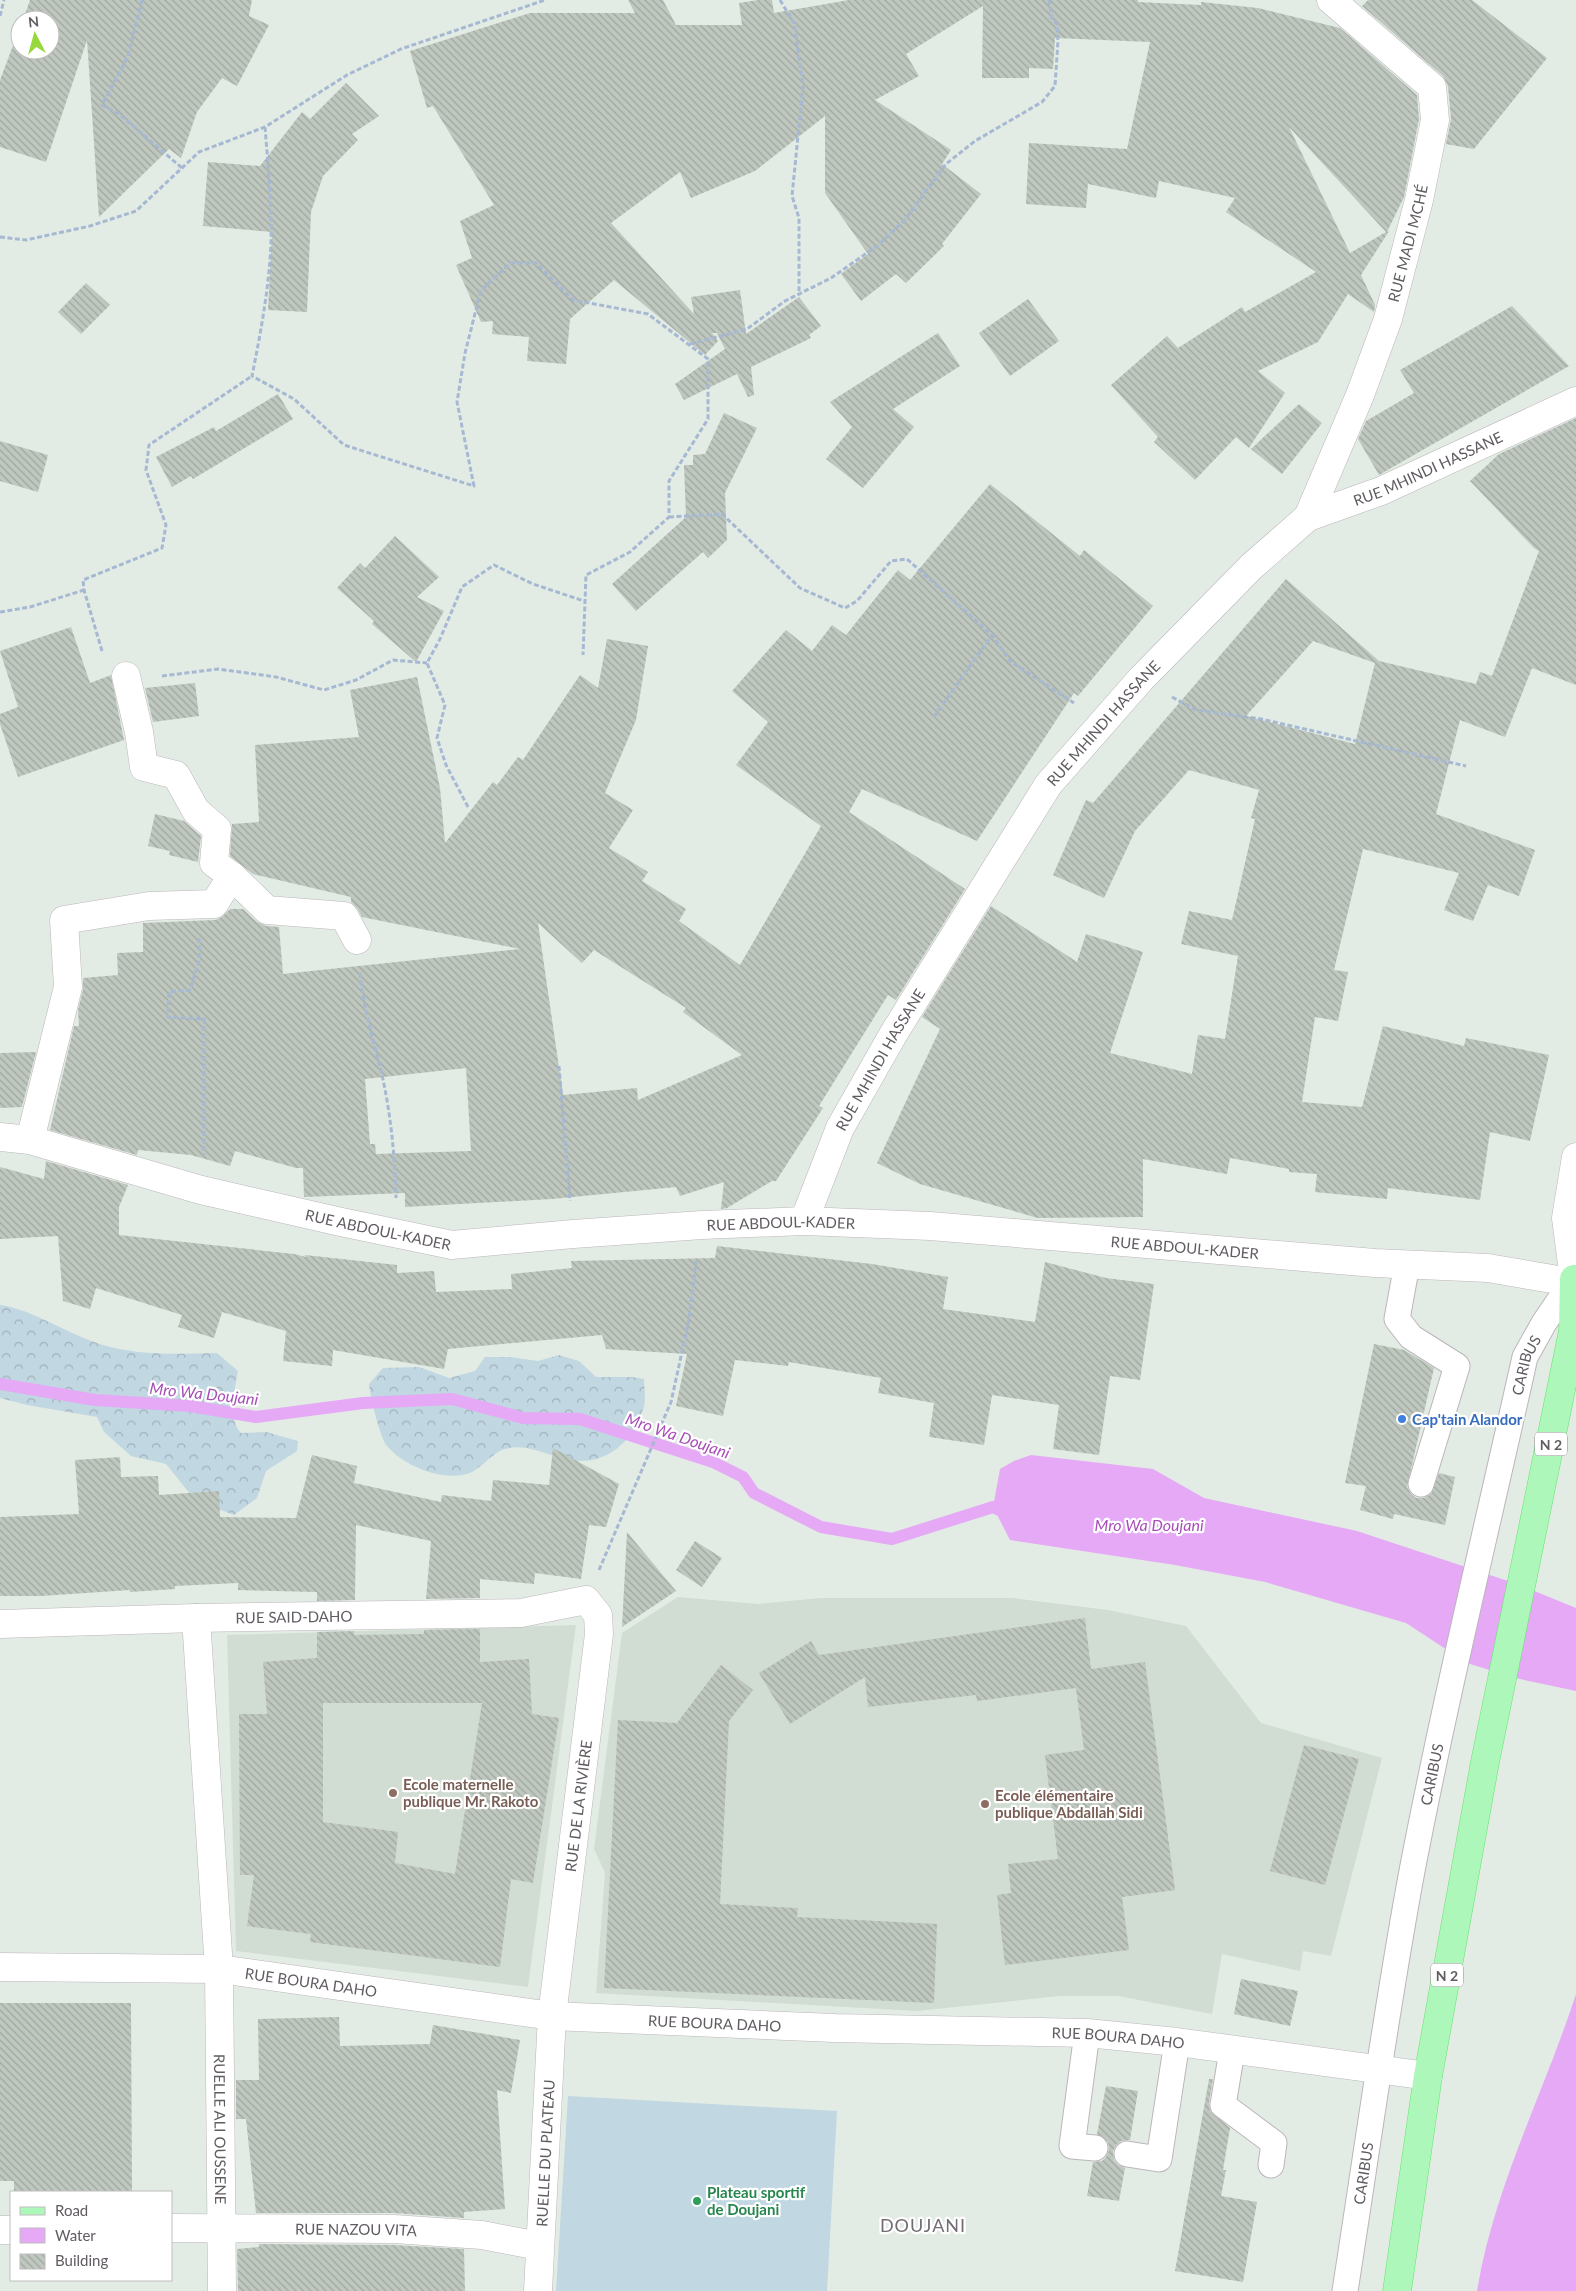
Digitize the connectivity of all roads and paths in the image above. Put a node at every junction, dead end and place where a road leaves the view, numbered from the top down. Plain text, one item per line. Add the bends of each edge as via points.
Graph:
1 (4, 0) edge
2 (142, 0) edge
3 (545, 0) edge
4 (780, 0) edge
5 (1049, 0) edge
6 (1331, 0) edge
7 (0, 16) edge
8 (265, 128) junction
9 (182, 168) junction
10 (0, 237) edge
11 (799, 295) junction
12 (689, 344) junction
13 (252, 376) junction
14 (1576, 401) edge
15 (669, 517) junction
16 (1308, 517) junction
17 (84, 590) junction
18 (584, 602) junction
19 (0, 612) edge
20 (992, 635) junction
21 (583, 654) dead end
22 (427, 663) junction
23 (126, 676) junction
24 (1141, 679) junction
25 (934, 717) dead end
26 (1104, 723) junction
27 (1466, 766) dead end
28 (468, 807) dead end
29 (232, 876) junction
30 (200, 904) junction
31 (357, 940) joint
32 (560, 1066) dead end
33 (0, 1137) edge
34 (30, 1140) junction
35 (1576, 1157) edge
36 (201, 1190) junction
37 (804, 1221) junction
38 (702, 1225) junction
39 (396, 1234) junction
40 (572, 1234) junction
41 (1407, 1264) junction
42 (1575, 1278) edge
43 (1421, 1484) dead end
44 (586, 1600) junction
45 (196, 1618) junction
46 (0, 1624) edge
47 (0, 1967) edge
48 (219, 1969) junction
49 (552, 2016) junction
50 (1087, 2033) junction
51 (1177, 2042) junction
52 (1232, 2051) junction
53 (1378, 2068) junction
54 (1428, 2076) junction
55 (1095, 2148) dead end
56 (1127, 2154) dead end
57 (1271, 2165) dead end
58 (172, 2228) edge
59 (221, 2229) junction
60 (539, 2246) junction
61 (222, 2291) edge
62 (538, 2291) edge
63 (1345, 2291) edge
64 (1397, 2291) edge

1 - 7 path
2 - 9 path via 128,56 102,105 119,114
3 - 8 path via 401,49 347,75
4 - 11 path via 794,23 803,86 792,196 799,218
5 - 11 path via 1052,19 1057,24 1055,86 1042,102 975,141 946,164 904,221 877,246 831,278
6 - 16 street, RUE MADI MCHÉ via 1432,87 1435,120 1419,200 1388,319 1360,395
8 - 9 path via 199,152
8 - 13 path via 271,242 265,307
9 - 10 path via 136,211 90,226 26,240
11 - 12 path via 785,301 747,329
12 - 13 path via 648,314 573,300 536,263 511,262 481,290 464,363 458,402 474,486 344,445 294,399
12 - 15 path via 708,359 708,420 669,480
13 - 17 path via 150,445 146,470 166,525 162,548 83,580
14 - 16 street, RUE MHINDI HASSANE via 1382,491
15 - 18 path via 630,552 586,575
15 - 20 path via 722,514 800,588 845,608 857,601 891,560 907,559
16 - 24 street, RUE MHINDI HASSANE via 1251,567
17 - 19 path via 30,607
17 - 23 path via 106,664
18 - 21 path
18 - 22 path via 533,584 494,565 462,588
20 - 25 path
20 - 26 path via 1010,661
22 - 23 path via 393,660 356,680 324,690 276,677 218,669 137,679
22 - 28 path via 445,705 438,738 446,765
23 - 29 street via 140,732 144,767 176,775 196,811 217,829 214,863
24 - 26 street, RUE MHINDI HASSANE
24 - 27 path via 1196,710 1261,719
26 - 37 street, RUE MHINDI HASSANE via 1048,785 894,1034 840,1128
29 - 30 street via 214,904
29 - 31 street via 267,910 344,916
30 - 34 street via 149,906 64,920 68,987
30 - 36 path via 199,961 190,990 169,992 168,1017 204,1019
31 - 39 path via 362,999 382,1077 395,1162
32 - 40 path
33 - 34 street, RUE ABDOUL-KADER
34 - 36 street, RUE ABDOUL-KADER
35 - 42 street via 1566,1218
36 - 39 street, RUE ABDOUL-KADER
37 - 38 street, RUE ABDOUL-KADER
37 - 41 street, RUE ABDOUL-KADER via 930,1226
38 - 40 street, RUE ABDOUL-KADER
38 - 44 path via 689,1320 670,1402
39 - 40 street, RUE ABDOUL-KADER via 452,1245
41 - 42 street, RUE ABDOUL-KADER via 1488,1268 1558,1280
41 - 43 lane via 1397,1319 1411,1337 1457,1366
42 - 53 lane, CARIBUS via 1525,1357 1412,1872
42 - 54 main road, N 2 via 1573,1331 1506,1660
44 - 45 street, RUE SAID-DAHO via 521,1613
44 - 49 street, RUE DE LA RIVIÈRE via 598,1615 599,1634
45 - 46 street, RUE SAID-DAHO
45 - 48 street, RUELLE ALI OUSSENE
47 - 48 street, RUE BOURA DAHO
48 - 49 street, RUE BOURA DAHO
48 - 59 street, RUELLE ALI OUSSENE
49 - 50 street, RUE BOURA DAHO via 834,2028
49 - 60 street, RUELLE DU PLATEAU
50 - 51 street, RUE BOURA DAHO
50 - 55 lane via 1072,2146
51 - 52 street, RUE BOURA DAHO
51 - 56 lane via 1159,2159
52 - 53 street, RUE BOURA DAHO
52 - 57 lane via 1223,2105 1274,2144
53 - 54 street, RUE BOURA DAHO
53 - 63 lane, CARIBUS
54 - 64 main road, N 2
58 - 59 street, RUE NAZOU VITA
59 - 60 street, RUE NAZOU VITA via 394,2229 482,2235
59 - 61 street, RUELLE ALI OUSSENE
60 - 62 street, RUELLE DU PLATEAU

